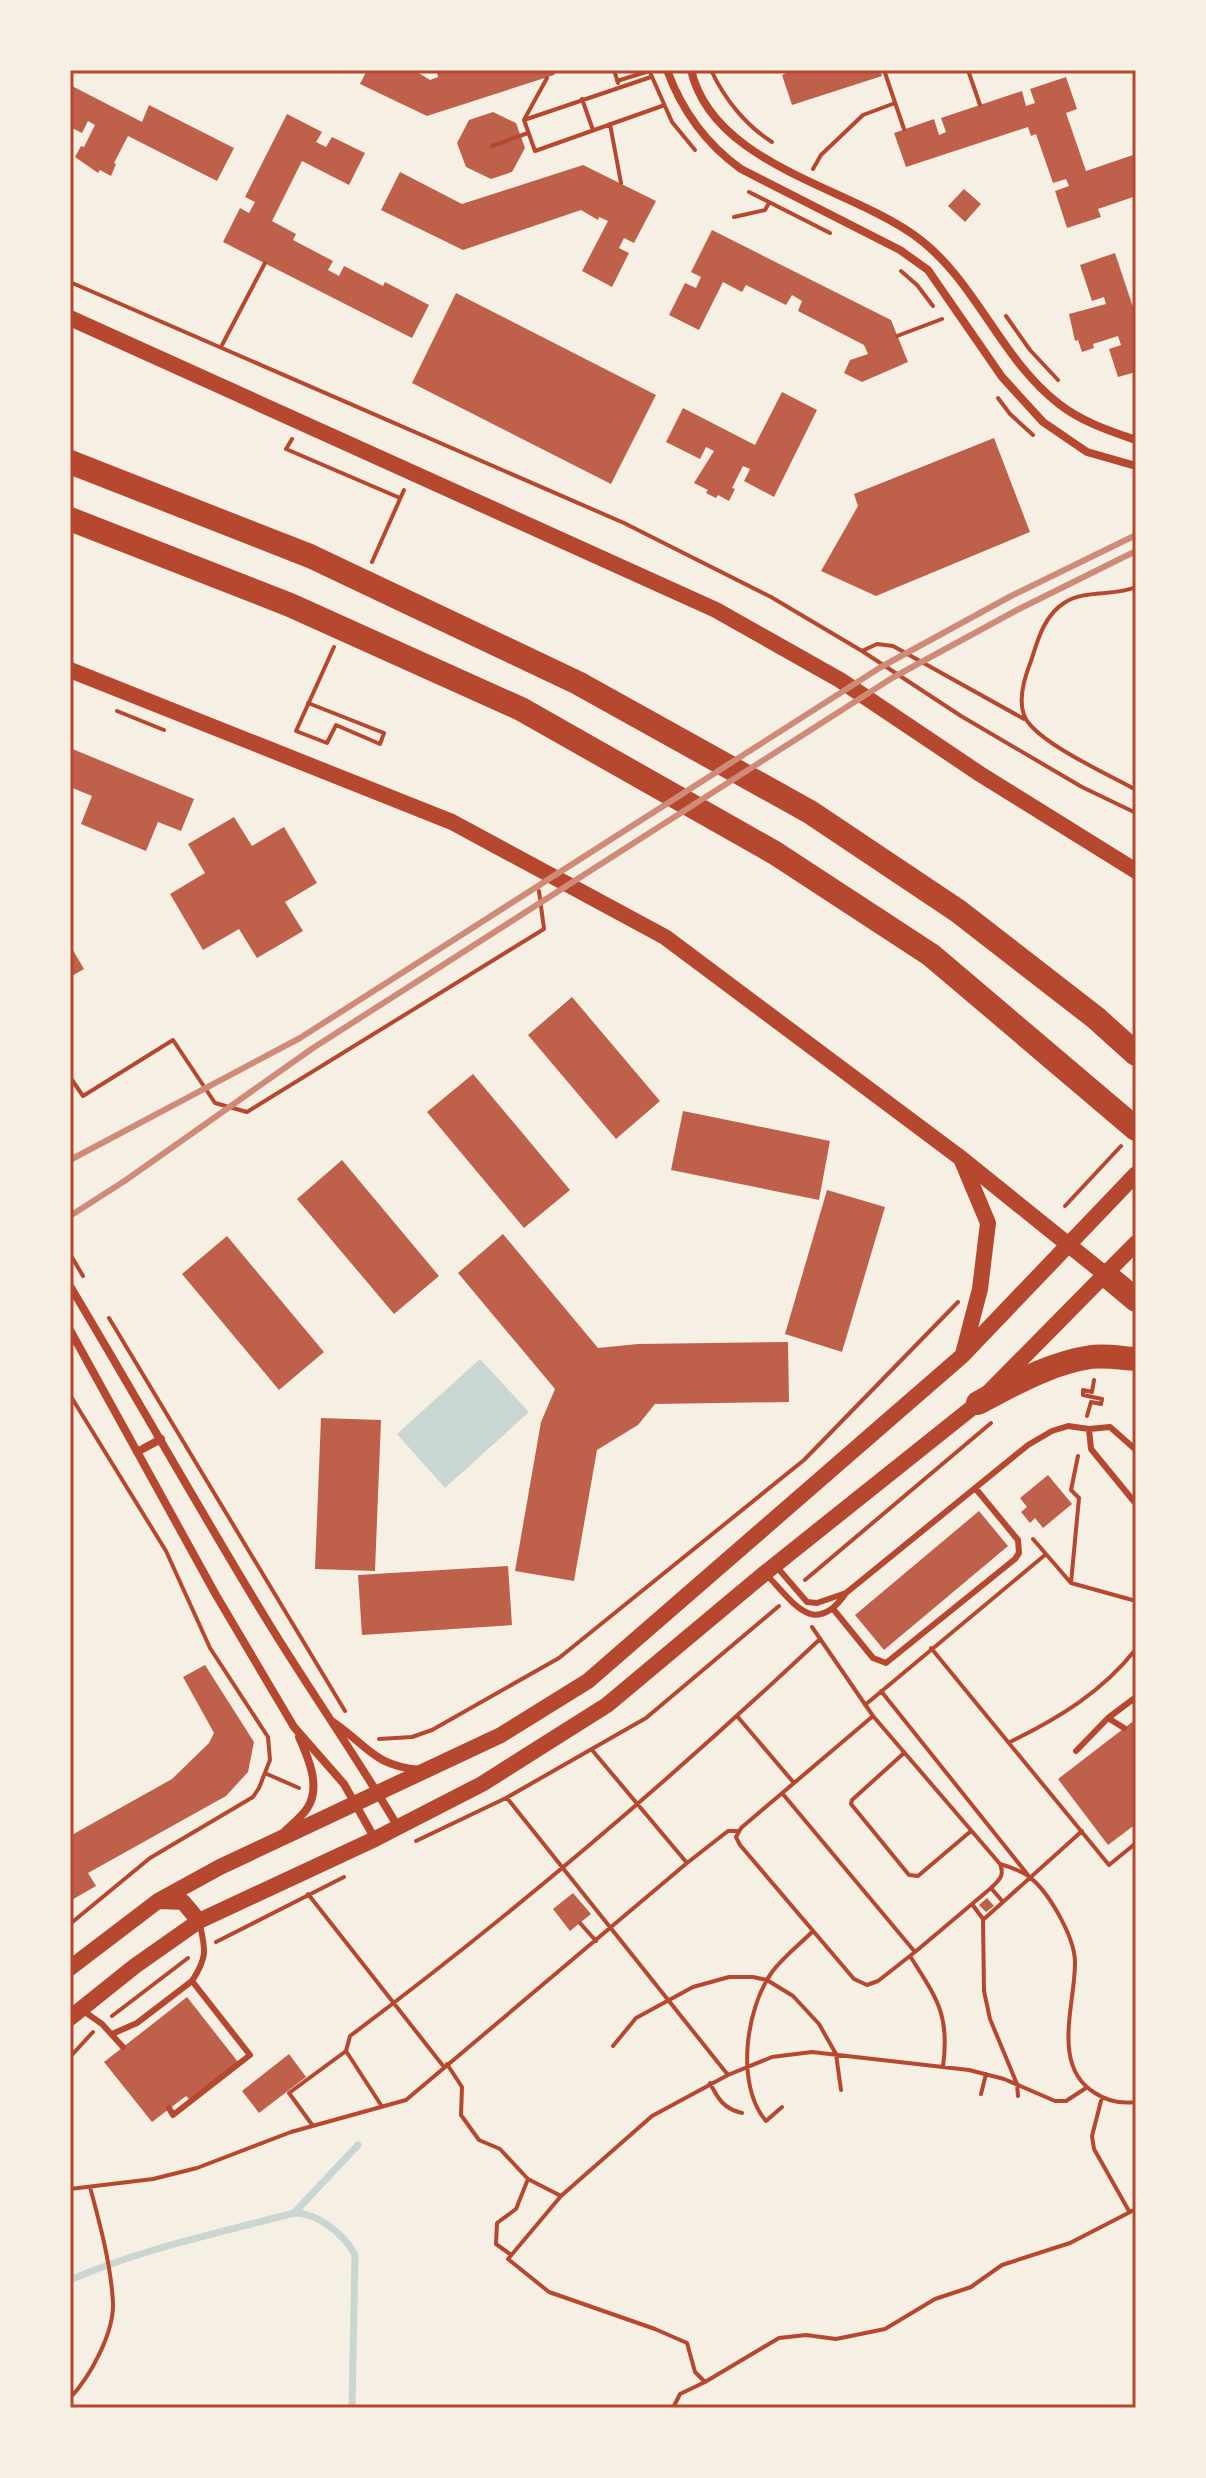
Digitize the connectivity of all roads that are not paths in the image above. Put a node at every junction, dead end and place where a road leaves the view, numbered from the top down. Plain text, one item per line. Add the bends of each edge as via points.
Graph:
1 (667, 70) edge
2 (691, 70) edge
3 (70, 318) edge
4 (1136, 440) edge
5 (70, 462) edge
6 (1136, 466) edge
7 (70, 519) edge
8 (70, 670) edge
9 (1136, 871) edge
10 (1136, 1054) edge
11 (1131, 1135) edge
12 (962, 1159) junction
13 (1136, 1174) edge
14 (1136, 1243) edge
15 (1070, 1245) junction
16 (1106, 1275) junction
17 (70, 1286) edge
18 (1136, 1300) edge
19 (70, 1330) edge
20 (962, 1356) junction
21 (1136, 1359) edge
22 (978, 1403) junction
23 (1087, 1428) junction
24 (161, 1439) junction
25 (1136, 1450) edge
26 (137, 1452) junction
27 (976, 1489) junction
28 (1136, 1504) edge
29 (770, 1569) junction
30 (846, 1593) junction
31 (834, 1610) junction
32 (1136, 1697) edge
33 (1108, 1718) junction
34 (329, 1720) junction
35 (294, 1727) junction
36 (1124, 1728) dead end
37 (1076, 1751) dead end
38 (425, 1771) junction
39 (378, 1793) junction
40 (355, 1804) junction
41 (398, 1828) junction
42 (375, 1839) junction
43 (273, 1843) junction
44 (158, 1901) junction
45 (199, 1921) junction
46 (73, 1960) edge
47 (192, 1981) junction
48 (75, 2013) edge
49 (112, 2034) junction
50 (123, 2047) dead end
51 (169, 2108) dead end

1 - 6 street via 691,120 726,159 900,250 928,270 1002,377 1043,422 1087,452
2 - 4 street via 706,106 721,124 768,159 911,232 941,256 1018,362 1059,404 1096,426
3 - 9 main road via 716,610 840,680
5 - 10 highway via 310,556 578,683 783,796 958,911
7 - 11 highway via 290,605 521,709 761,845 931,955
8 - 12 main road via 452,822 665,937
12 - 15 main road
12 - 20 main road via 988,1223 980,1289
13 - 15 main road
14 - 16 main road
15 - 16 main road
15 - 20 main road
16 - 18 highway
16 - 22 main road
17 - 24 street
19 - 26 street
20 - 38 main road via 588,1681 501,1735
21 - 22 highway via 1094,1357 1063,1363
22 - 29 main road
23 - 25 lane via 1110,1427
23 - 27 lane via 1068,1426 1040,1438
23 - 28 lane via 1091,1449
24 - 26 street
24 - 34 street
26 - 35 street
27 - 30 lane
27 - 31 lane via 1018,1540 1015,1559 886,1663 873,1658
29 - 30 lane via 807,1602
29 - 31 lane via 802,1610 824,1616
29 - 41 main road via 607,1705 482,1784
30 - 31 lane
32 - 33 lane
33 - 36 lane
33 - 37 lane
34 - 38 street via 374,1757 397,1768
34 - 39 street
35 - 40 street
35 - 43 street via 312,1766 312,1794 309,1807
38 - 39 main road
39 - 40 main road
39 - 41 street
40 - 42 street
40 - 43 main road
41 - 42 main road
42 - 45 main road
43 - 44 main road
44 - 45 main road via 183,1902
44 - 46 main road
45 - 47 lane via 205,1947
45 - 48 main road
47 - 49 lane via 137,2023
47 - 51 lane via 250,2055 173,2115
48 - 49 lane
49 - 50 lane

